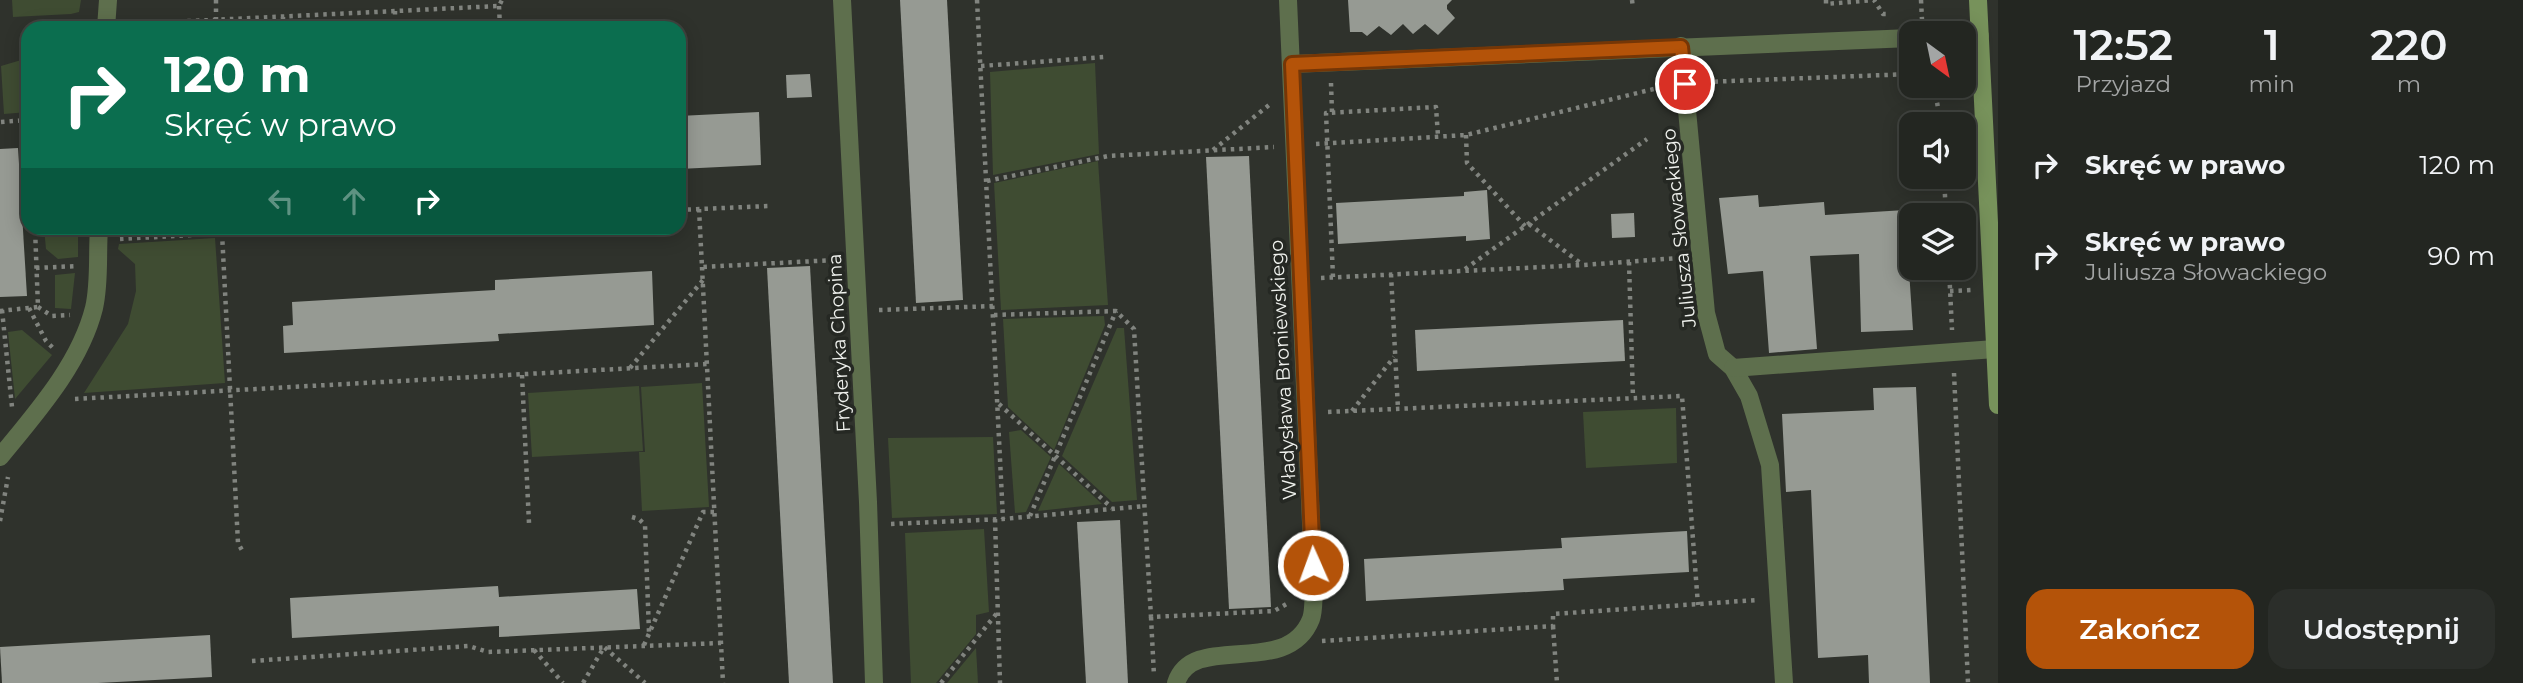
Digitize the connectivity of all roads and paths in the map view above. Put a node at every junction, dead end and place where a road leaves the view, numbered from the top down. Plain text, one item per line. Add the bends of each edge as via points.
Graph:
1 (107, 0) edge
2 (216, 0) edge
3 (502, 0) edge
4 (842, 0) edge
5 (977, 0) edge
6 (1288, 0) edge
7 (1633, 0) edge
8 (1826, 0) edge
9 (1978, 1) edge
10 (499, 6) junction
11 (1633, 8) dead end
12 (395, 11) junction
13 (1922, 13) dead end
14 (1896, 14) dead end
15 (1909, 14) dead end
16 (283, 17) junction
17 (216, 20) junction
18 (106, 21) edge
19 (198, 21) edge
20 (283, 21) edge
21 (395, 21) edge
22 (500, 21) edge
23 (1975, 21) edge
24 (1899, 38) edge
25 (1681, 47) junction
26 (1104, 57) dead end
27 (1292, 64) junction
28 (981, 66) junction
29 (1899, 75) edge
30 (1685, 84) junction
31 (1976, 90) edge
32 (1275, 100) dead end
33 (21, 121) edge
34 (1, 122) edge
35 (1466, 135) junction
36 (1438, 136) junction
37 (1647, 139) dead end
38 (1327, 142) junction
39 (1212, 150) junction
40 (1278, 160) dead end
41 (987, 181) junction
42 (769, 206) dead end
43 (699, 209) junction
44 (686, 210) edge
45 (1527, 225) junction
46 (35, 235) edge
47 (99, 235) edge
48 (222, 235) edge
49 (1700, 256) junction
50 (839, 260) dead end
51 (1629, 262) junction
52 (82, 265) dead end
53 (1583, 265) junction
54 (71, 266) dead end
55 (702, 267) junction
56 (36, 268) junction
57 (1463, 270) junction
58 (1391, 274) junction
59 (82, 275) dead end
60 (1333, 278) junction
61 (1300, 279) junction
62 (703, 280) junction
63 (1950, 280) edge
64 (994, 306) junction
65 (38, 307) junction
66 (29, 308) junction
67 (76, 309) dead end
68 (1, 310) edge
69 (858, 311) junction
70 (1116, 311) junction
71 (64, 315) dead end
72 (995, 315) junction
73 (71, 327) dead end
74 (46, 341) dead end
75 (62, 345) dead end
76 (1995, 349) junction
77 (1953, 352) junction
78 (1395, 356) junction
79 (54, 358) dead end
80 (707, 364) junction
81 (1733, 368) junction
82 (630, 369) junction
83 (522, 374) junction
84 (230, 391) junction
85 (50, 392) junction
86 (1633, 398) junction
87 (20, 402) dead end
88 (999, 404) junction
89 (1998, 405) edge
90 (1398, 409) junction
91 (1351, 411) junction
92 (1306, 413) junction
93 (1055, 456) junction
94 (7, 462) edge
95 (1145, 506) junction
96 (1113, 509) junction
97 (715, 512) junction
98 (1030, 516) junction
99 (632, 517) dead end
100 (996, 519) junction
101 (1003, 519) junction
102 (0, 521) edge
103 (529, 523) dead end
104 (869, 526) junction
105 (243, 552) dead end
106 (1293, 598) dead end
107 (1779, 598) junction
108 (1698, 605) junction
109 (998, 612) junction
110 (1151, 617) junction
111 (1553, 626) junction
112 (650, 633) junction
113 (1291, 642) junction
114 (721, 643) junction
115 (644, 645) junction
116 (604, 648) junction
117 (534, 650) junction
118 (252, 661) dead end
119 (563, 683) edge
120 (583, 683) edge
121 (646, 683) edge
122 (723, 683) edge
123 (874, 683) edge
124 (941, 683) edge
125 (1000, 683) edge
126 (1154, 683) edge
127 (1176, 683) edge
128 (1557, 683) edge
129 (1784, 683) edge
130 (1968, 683) edge

1 - 18 street
2 - 17 path
3 - 10 path
4 - 69 street, Fryderyka Chopina
5 - 28 path
6 - 27 street, Władysława Broniewskiego
7 - 11 path
8 - 14 path via 1826,4 1874,0 1883,14
9 - 23 main road
10 - 12 path
10 - 22 path
12 - 16 path
12 - 21 path
13 - 15 path
16 - 17 path
16 - 20 path
17 - 19 path
24 - 25 street
25 - 27 street
25 - 30 street, Juliusza Słowackiego
26 - 28 path
27 - 61 street, Władysława Broniewskiego
28 - 41 path
29 - 30 path
30 - 35 path via 1645,89
30 - 49 street, Juliusza Słowackiego
31 - 76 main road
32 - 39 path
33 - 34 path
35 - 36 path
35 - 45 path via 1467,163
36 - 38 path
36 - 38 path via 1436,107 1326,113
37 - 45 path
38 - 60 path
39 - 40 path via 1277,146
39 - 41 path via 1108,156
41 - 64 path
42 - 43 path
43 - 44 path
43 - 55 path
45 - 53 path
45 - 57 path
46 - 56 path
47 - 85 street via 94,309 85,334
48 - 84 path
49 - 51 path
49 - 81 street, Juliusza Słowackiego via 1712,338 1717,354
50 - 55 path
51 - 53 path
51 - 86 path
52 - 59 path
53 - 57 path
54 - 56 path
55 - 62 path
56 - 65 path
57 - 58 path
58 - 60 path
58 - 78 path
60 - 61 path
61 - 92 street, Władysława Broniewskiego
62 - 80 path
62 - 82 path
63 - 77 path
64 - 69 path
64 - 72 path
65 - 66 path
65 - 71 path via 52,316
66 - 68 path
66 - 74 path
67 - 73 path
68 - 87 path via 12,411
69 - 104 street, Fryderyka Chopina
70 - 72 path
70 - 93 path
70 - 95 path via 1134,329
72 - 88 path
75 - 79 path
76 - 77 street
76 - 89 main road
77 - 81 street
77 - 130 path
78 - 90 path
78 - 91 path
80 - 82 path
80 - 97 path
81 - 107 street, Juliusza Słowackiego via 1749,396 1770,465
82 - 83 path
83 - 84 path
83 - 103 path
84 - 85 path via 61,400
84 - 105 path via 238,543
85 - 94 street
86 - 90 path
86 - 108 path via 1682,396
88 - 93 path
88 - 101 path
90 - 91 path
91 - 92 path
92 - 113 street, Władysława Broniewskiego via 1314,591 1311,618
93 - 96 path
93 - 98 path
94 - 102 path
95 - 96 path
95 - 110 path
96 - 98 path
97 - 112 path via 703,512
97 - 114 path
98 - 101 path
99 - 112 path via 645,525
100 - 101 path
100 - 104 path
100 - 109 path
104 - 123 street, Fryderyka Chopina
106 - 110 path via 1275,611
107 - 108 path
107 - 129 street, Juliusza Słowackiego
108 - 111 path via 1553,614
109 - 124 path
109 - 125 path
110 - 126 path
111 - 113 path
111 - 128 path
112 - 115 path
113 - 127 street via 1269,652 1200,658 1186,665
114 - 115 path
114 - 122 path
115 - 116 path
116 - 117 path
116 - 120 path
116 - 121 path
117 - 118 path via 488,652 469,646
117 - 119 path

